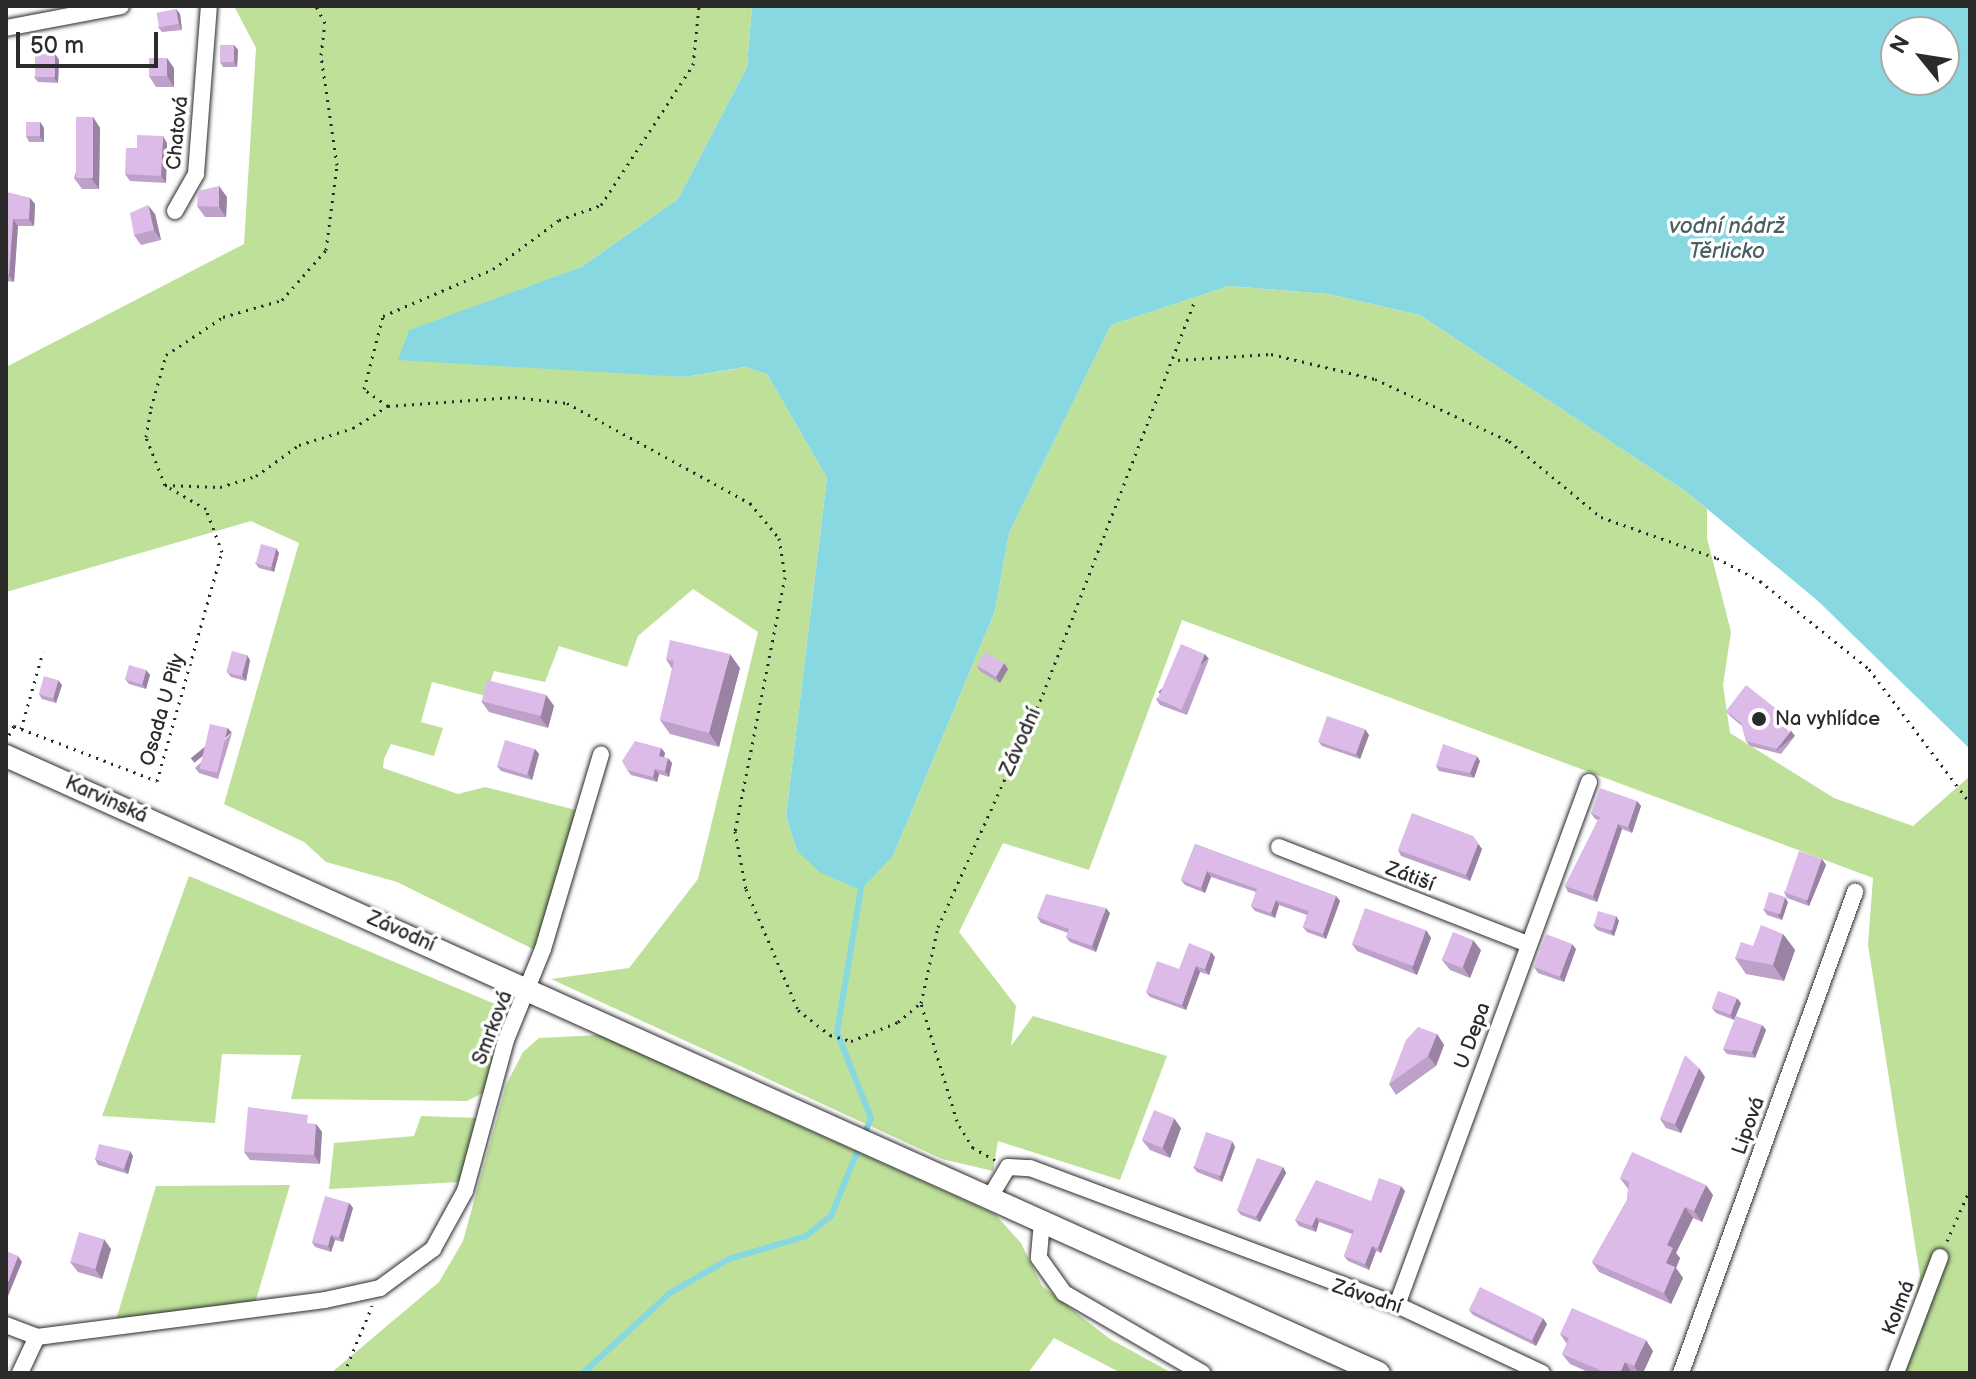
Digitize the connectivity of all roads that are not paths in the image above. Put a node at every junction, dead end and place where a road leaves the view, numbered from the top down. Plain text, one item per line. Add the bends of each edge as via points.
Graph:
1 (121, 6) edge
2 (209, 6) edge
3 (6, 28) edge
4 (175, 211) dead end
5 (601, 754) dead end
6 (6, 756) edge
7 (1589, 782) dead end
8 (207, 845) joint
9 (1279, 847) dead end
10 (1855, 892) dead end
11 (1528, 944) junction
12 (529, 989) junction
13 (990, 1197) junction
14 (1042, 1221) junction
15 (1940, 1257) road end
16 (1397, 1305) junction
17 (6, 1325) edge
18 (37, 1337) junction
19 (20, 1373) edge
20 (1202, 1373) edge
21 (1379, 1373) edge
22 (1542, 1373) edge
23 (1681, 1373) edge
24 (1896, 1373) edge

1 - 3 street
2 - 4 street, Chatová via 196,174
5 - 12 street, Smrková
6 - 8 main road, Karvinská
7 - 11 street, U Depa
8 - 12 main road, Závodní
9 - 11 street, Zátiší
10 - 23 street, Lipová
11 - 16 street, U Depa
12 - 13 main road, Závodní
12 - 18 street, Smrková via 506,1040 465,1191 433,1249 380,1288
13 - 14 main road, Závodní
13 - 16 street, Závodní via 1008,1167 1030,1168
14 - 20 street via 1036,1249 1064,1293
14 - 21 main road, Závodní
15 - 24 street, Kolmá
16 - 22 street, Závodní
17 - 18 street
18 - 19 street

